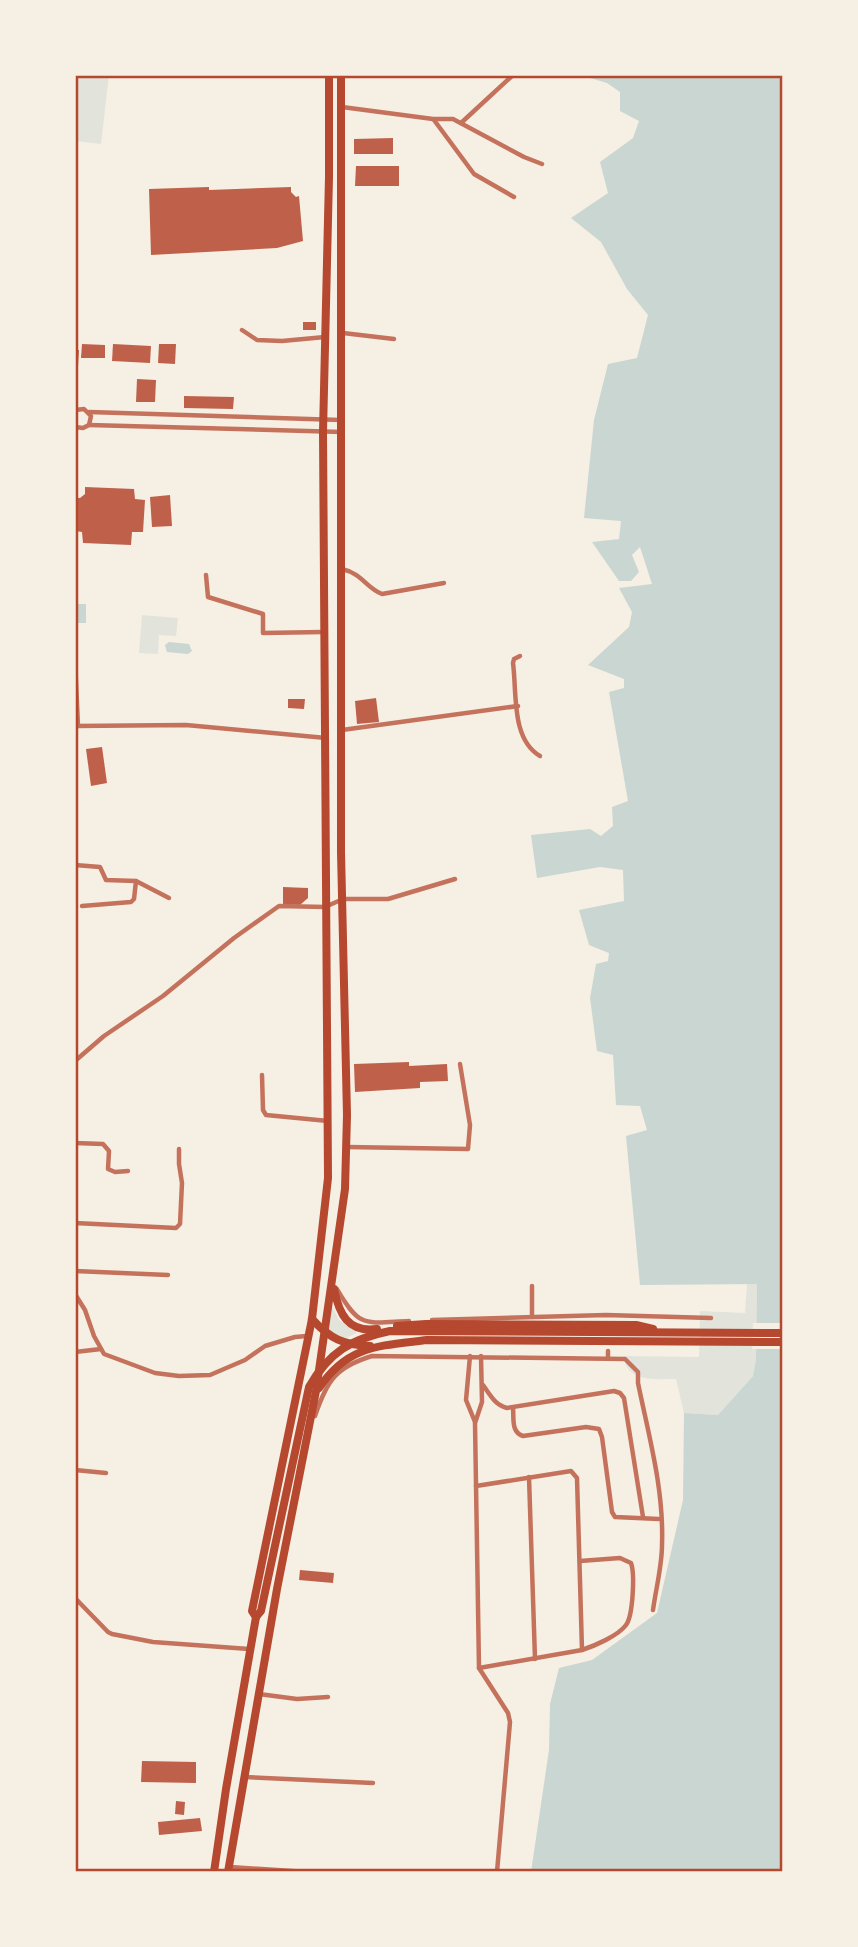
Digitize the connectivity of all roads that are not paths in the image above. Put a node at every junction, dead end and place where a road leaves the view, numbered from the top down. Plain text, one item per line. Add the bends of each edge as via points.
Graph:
1 (328, 75) edge
2 (341, 75) edge
3 (513, 75) edge
4 (341, 107) junction
5 (433, 119) junction
6 (461, 123) junction
7 (542, 164) dead end
8 (514, 197) dead end
9 (242, 330) dead end
10 (343, 333) junction
11 (326, 337) junction
12 (394, 339) dead end
13 (75, 410) edge
14 (89, 412) junction
15 (181, 416) junction
16 (324, 420) junction
17 (342, 420) junction
18 (89, 425) junction
19 (75, 427) edge
20 (182, 428) junction
21 (323, 432) junction
22 (342, 432) junction
23 (342, 569) junction
24 (206, 575) dead end
25 (444, 583) dead end
26 (323, 632) junction
27 (520, 656) dead end
28 (75, 659) edge
29 (518, 706) junction
30 (77, 726) edge
31 (342, 730) junction
32 (326, 738) junction
33 (540, 757) dead end
34 (75, 865) edge
35 (455, 879) dead end
36 (136, 881) junction
37 (169, 898) dead end
38 (343, 899) junction
39 (82, 906) dead end
40 (325, 907) junction
41 (75, 1061) edge
42 (460, 1064) dead end
43 (262, 1075) dead end
44 (329, 1121) junction
45 (75, 1143) edge
46 (347, 1147) junction
47 (179, 1149) dead end
48 (128, 1171) dead end
49 (327, 1198) junction
50 (344, 1199) junction
51 (75, 1223) edge
52 (75, 1271) edge
53 (168, 1275) dead end
54 (333, 1282) junction
55 (532, 1286) dead end
56 (75, 1294) edge
57 (533, 1317) junction
58 (711, 1318) dead end
59 (312, 1319) junction
60 (670, 1332) junction
61 (783, 1333) edge
62 (325, 1334) junction
63 (309, 1335) junction
64 (783, 1342) edge
65 (377, 1346) junction
66 (100, 1349) junction
67 (608, 1351) dead end
68 (75, 1352) edge
69 (470, 1356) junction
70 (481, 1356) junction
71 (608, 1359) junction
72 (482, 1384) junction
73 (316, 1391) junction
74 (513, 1408) junction
75 (475, 1423) junction
76 (308, 1436) junction
77 (75, 1470) edge
78 (106, 1473) dead end
79 (529, 1477) junction
80 (476, 1486) junction
81 (643, 1517) junction
82 (659, 1518) dead end
83 (580, 1561) junction
84 (75, 1598) edge
85 (653, 1609) dead end
86 (256, 1617) junction
87 (250, 1649) junction
88 (582, 1650) junction
89 (535, 1659) junction
90 (479, 1668) junction
91 (258, 1694) junction
92 (328, 1697) dead end
93 (243, 1777) junction
94 (373, 1783) dead end
95 (229, 1869) edge
96 (214, 1872) edge
97 (308, 1872) edge
98 (497, 1872) edge

1 - 11 main road
2 - 4 main road
3 - 6 street
4 - 5 street
4 - 10 main road
5 - 6 street
5 - 8 street via 474,174
6 - 7 street
9 - 11 street via 257,340
10 - 12 street
10 - 17 main road
11 - 16 main road
13 - 14 street
14 - 15 street
14 - 18 street
15 - 16 street
15 - 20 street
16 - 17 street
16 - 21 main road
17 - 22 main road
18 - 19 street
18 - 20 street
20 - 21 street
21 - 22 street
21 - 26 main road
22 - 23 main road
23 - 25 street via 354,572 382,594
23 - 31 main road
24 - 26 street via 208,597 263,614 263,633
26 - 32 main road
27 - 29 street via 513,663
28 - 30 street
29 - 31 street
29 - 33 street via 524,741
30 - 32 street via 186,725
31 - 38 main road
32 - 40 main road
34 - 36 street via 100,866 106,880
35 - 38 street via 388,899
36 - 37 street
36 - 39 street via 134,899 126,904
38 - 40 street
38 - 46 main road
40 - 41 street via 279,905
40 - 44 main road
42 - 46 street via 470,1125 468,1149
43 - 44 street via 263,1113
44 - 49 main road
45 - 48 street via 103,1144 108,1168
46 - 50 main road
47 - 51 street via 182,1183 176,1228
49 - 50 main road
49 - 59 main road
50 - 54 main road
52 - 53 street
54 - 57 street via 350,1312 368,1323
54 - 60 main road via 338,1307 348,1322 370,1330 426,1324 636,1325
54 - 62 main road
55 - 57 street
56 - 66 street
57 - 58 street
59 - 62 main road
59 - 63 main road
60 - 61 main road
60 - 86 main road via 390,1331 355,1340 332,1356 309,1387 261,1611
62 - 65 main road via 351,1345
62 - 73 main road
63 - 66 street via 265,1346 210,1375 155,1373
63 - 86 main road via 252,1611
64 - 65 main road via 427,1340
65 - 73 main road via 347,1357
66 - 68 street
67 - 71 street
69 - 70 street
69 - 75 street via 466,1400
69 - 76 street via 372,1356 348,1364 321,1397
70 - 71 street
70 - 72 street
71 - 85 street via 625,1359 638,1372 656,1461 662,1548
72 - 74 street via 500,1406
72 - 75 street
73 - 76 main road
74 - 81 street via 514,1429 523,1436 599,1429 612,1512 615,1517
74 - 81 street via 620,1393
75 - 80 street
76 - 91 main road
77 - 78 street
79 - 80 street
79 - 83 street via 571,1472 577,1478
79 - 89 street
80 - 90 street
81 - 82 street
83 - 88 street
83 - 88 street via 620,1558 631,1563 634,1571 626,1625 597,1646
84 - 87 street via 112,1634 153,1642
86 - 87 main road
87 - 96 main road
88 - 89 street
89 - 90 street
90 - 98 street via 510,1722
91 - 92 street
91 - 93 main road
93 - 94 street
93 - 95 main road
95 - 97 street

